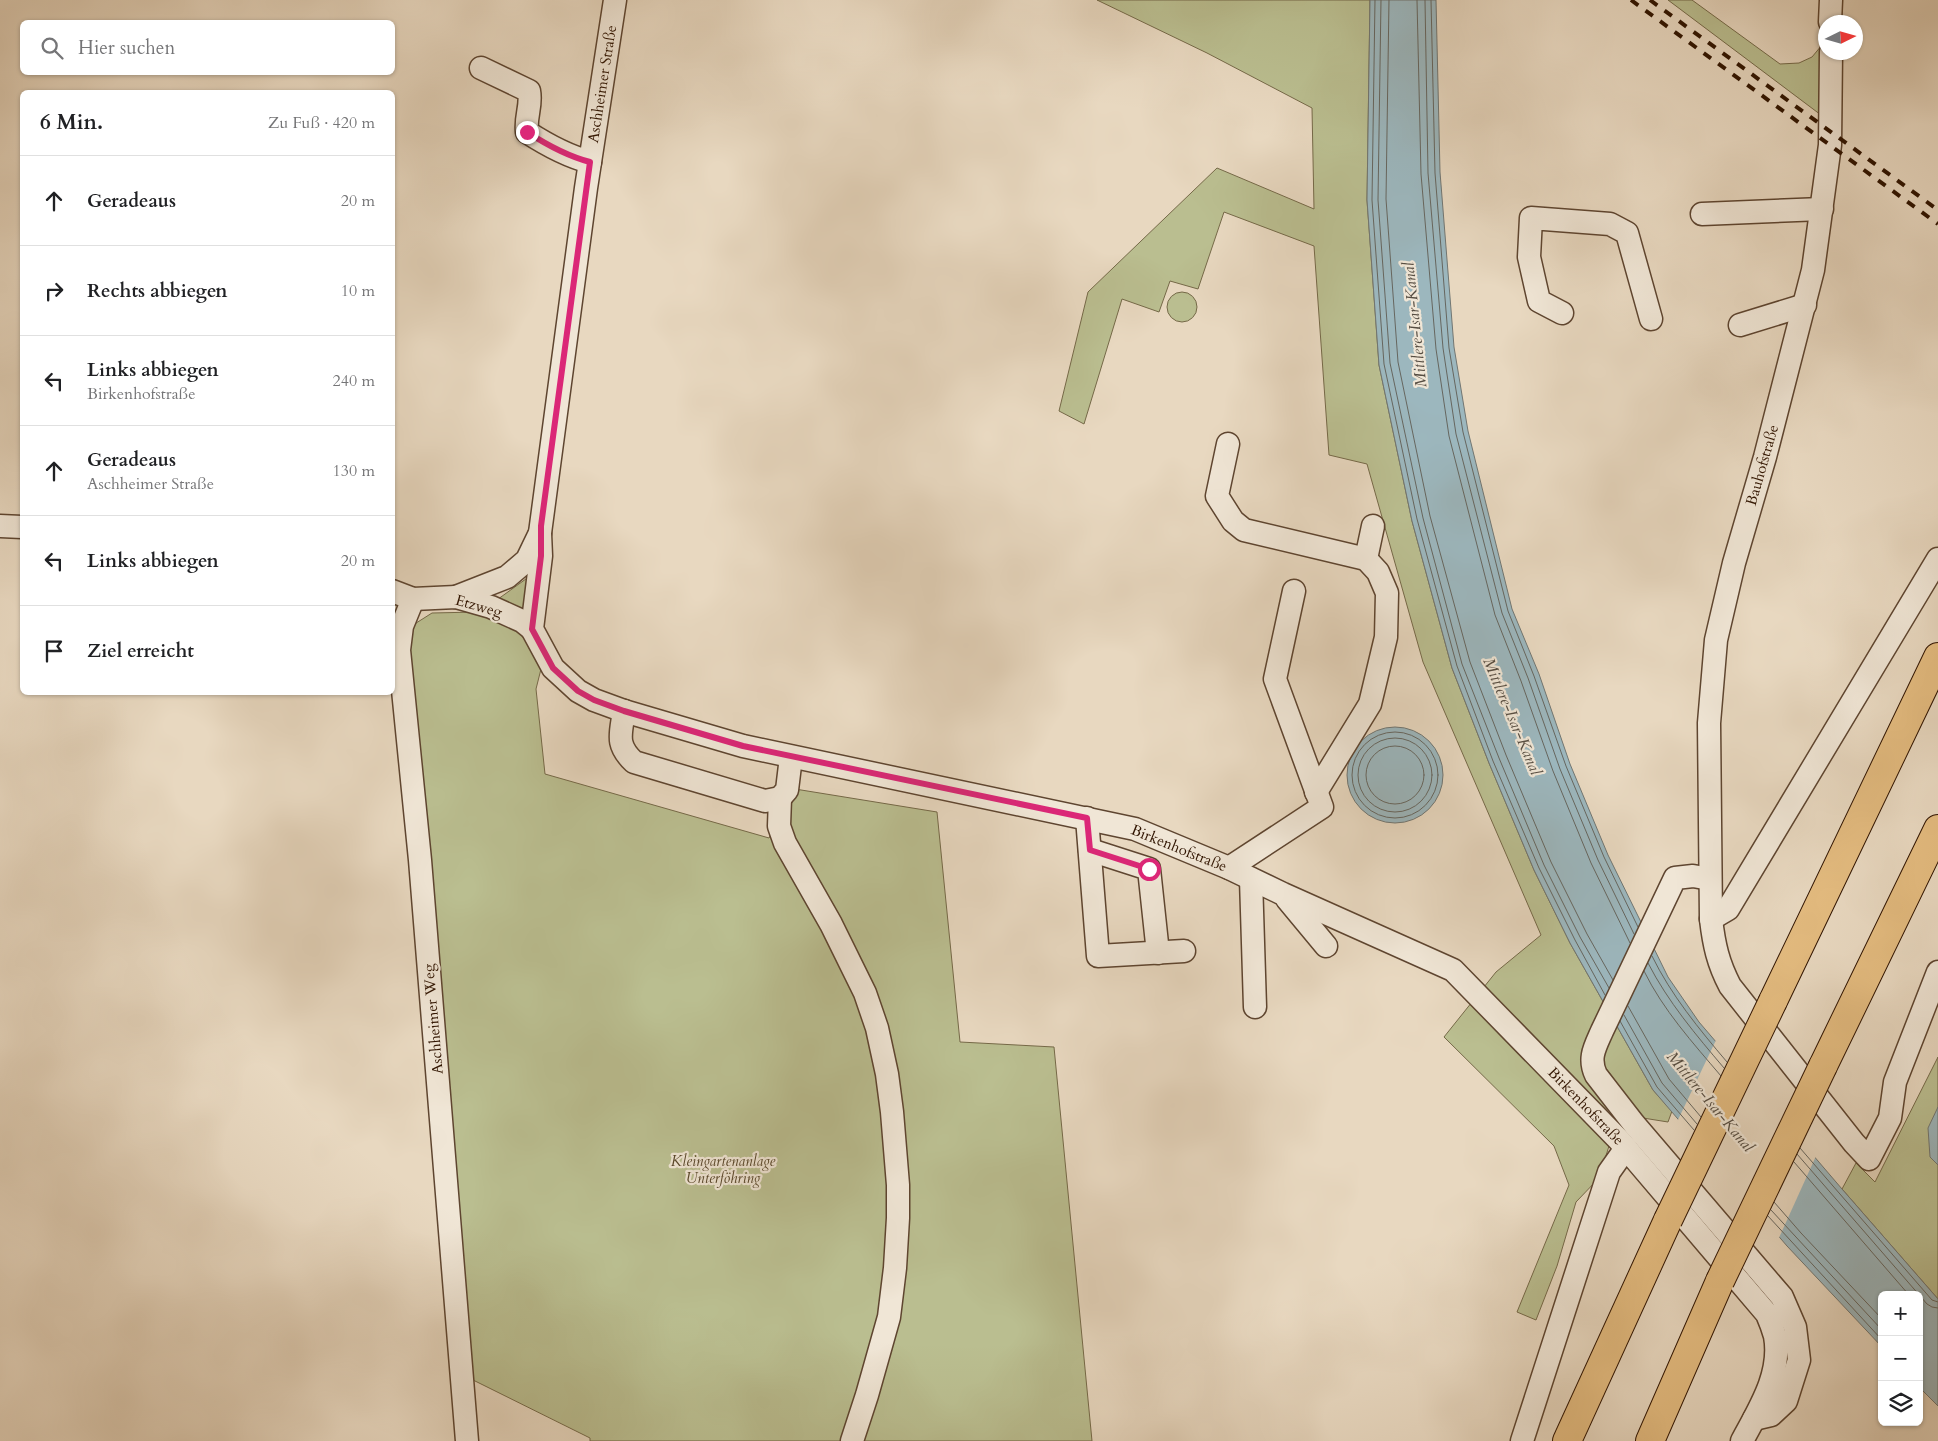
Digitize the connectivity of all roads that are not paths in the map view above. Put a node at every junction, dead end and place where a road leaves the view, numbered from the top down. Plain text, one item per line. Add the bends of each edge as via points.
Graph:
1 (615, 0) edge
2 (1830, 0) edge
3 (1830, 15) edge
4 (1830, 60) edge
5 (481, 68) dead end
6 (590, 162) junction
7 (1822, 209) junction
8 (1702, 214) dead end
9 (1805, 305) junction
10 (1562, 313) dead end
11 (1651, 319) dead end
12 (1740, 325) dead end
13 (1228, 444) dead end
14 (0, 526) edge
15 (1373, 526) dead end
16 (20, 527) edge
17 (540, 533) junction
18 (1366, 559) junction
19 (1938, 559) edge
20 (395, 592) edge
21 (1294, 592) dead end
22 (456, 597) junction
23 (413, 599) junction
24 (532, 629) junction
25 (1938, 657) edge
26 (624, 711) junction
27 (791, 757) junction
28 (1316, 792) junction
29 (780, 798) junction
30 (1087, 818) junction
31 (1938, 829) edge
32 (1090, 850) junction
33 (1229, 868) junction
34 (1251, 879) junction
35 (1710, 879) junction
36 (1283, 894) junction
37 (1711, 919) junction
38 (1326, 946) dead end
39 (1184, 951) dead end
40 (1158, 953) junction
41 (1938, 972) edge
42 (1255, 1007) dead end
43 (1626, 1148) junction
44 (1754, 1420) junction
45 (467, 1441) edge
46 (852, 1441) edge
47 (1522, 1441) edge
48 (1566, 1441) edge
49 (1650, 1441) edge
50 (1742, 1441) edge

1 - 6 street, Aschheimer Straße
2 - 3 street
4 - 7 street, Bauhofstraße via 1831,132
5 - 6 street via 529,91 531,102 526,120 527,132
6 - 17 street, Aschheimer Straße
7 - 8 street
7 - 9 street, Bauhofstraße
9 - 12 street
9 - 35 street, Bauhofstraße via 1716,640 1709,723
10 - 11 street via 1538,301 1529,257 1531,218 1610,224 1627,233
13 - 18 street via 1217,496 1233,521 1244,530
14 - 16 street
15 - 18 street
17 - 22 street, Aschheimer Straße via 527,560 507,577
17 - 24 street via 541,556
18 - 28 street via 1378,572 1387,593 1386,637 1370,704
19 - 37 street via 1728,909
20 - 23 street, Etzweg
21 - 28 street via 1275,679
22 - 23 street, Etzweg
22 - 24 street, Etzweg via 491,607
23 - 45 street, Aschheimer Weg via 402,626 400,650
24 - 26 street, Birkenhofstraße via 553,668 578,691
25 - 48 highway, bridge via 1668,1220
26 - 27 street, Birkenhofstraße
26 - 29 street via 620,741 624,753 634,762 765,801
27 - 29 street via 787,790
27 - 30 street, Birkenhofstraße
28 - 33 street via 1322,807
29 - 46 street via 779,826 785,843 831,924 865,993 878,1028 892,1112 898,1218 889,1317
30 - 32 street
30 - 33 street, Birkenhofstraße via 1135,828
31 - 49 highway, bridge via 1720,1281
32 - 40 street via 1149,869
32 - 40 street via 1098,956
33 - 34 street, Birkenhofstraße
34 - 36 street, Birkenhofstraße
34 - 42 street
35 - 37 street, Bauhofstraße
35 - 44 street via 1694,876 1675,878 1591,1056 1596,1075 1634,1124 1782,1297 1795,1327 1798,1360 1786,1401 1771,1415
36 - 38 street
36 - 43 street, Birkenhofstraße via 1454,970
37 - 41 street, Bauhofstraße via 1715,951 1730,986 1869,1159 1890,1118 1895,1082
39 - 40 street
43 - 44 street, Birkenhofstraße via 1768,1314 1775,1336 1776,1359 1770,1387
43 - 47 street via 1609,1172
44 - 50 street, Birkenhofstraße

